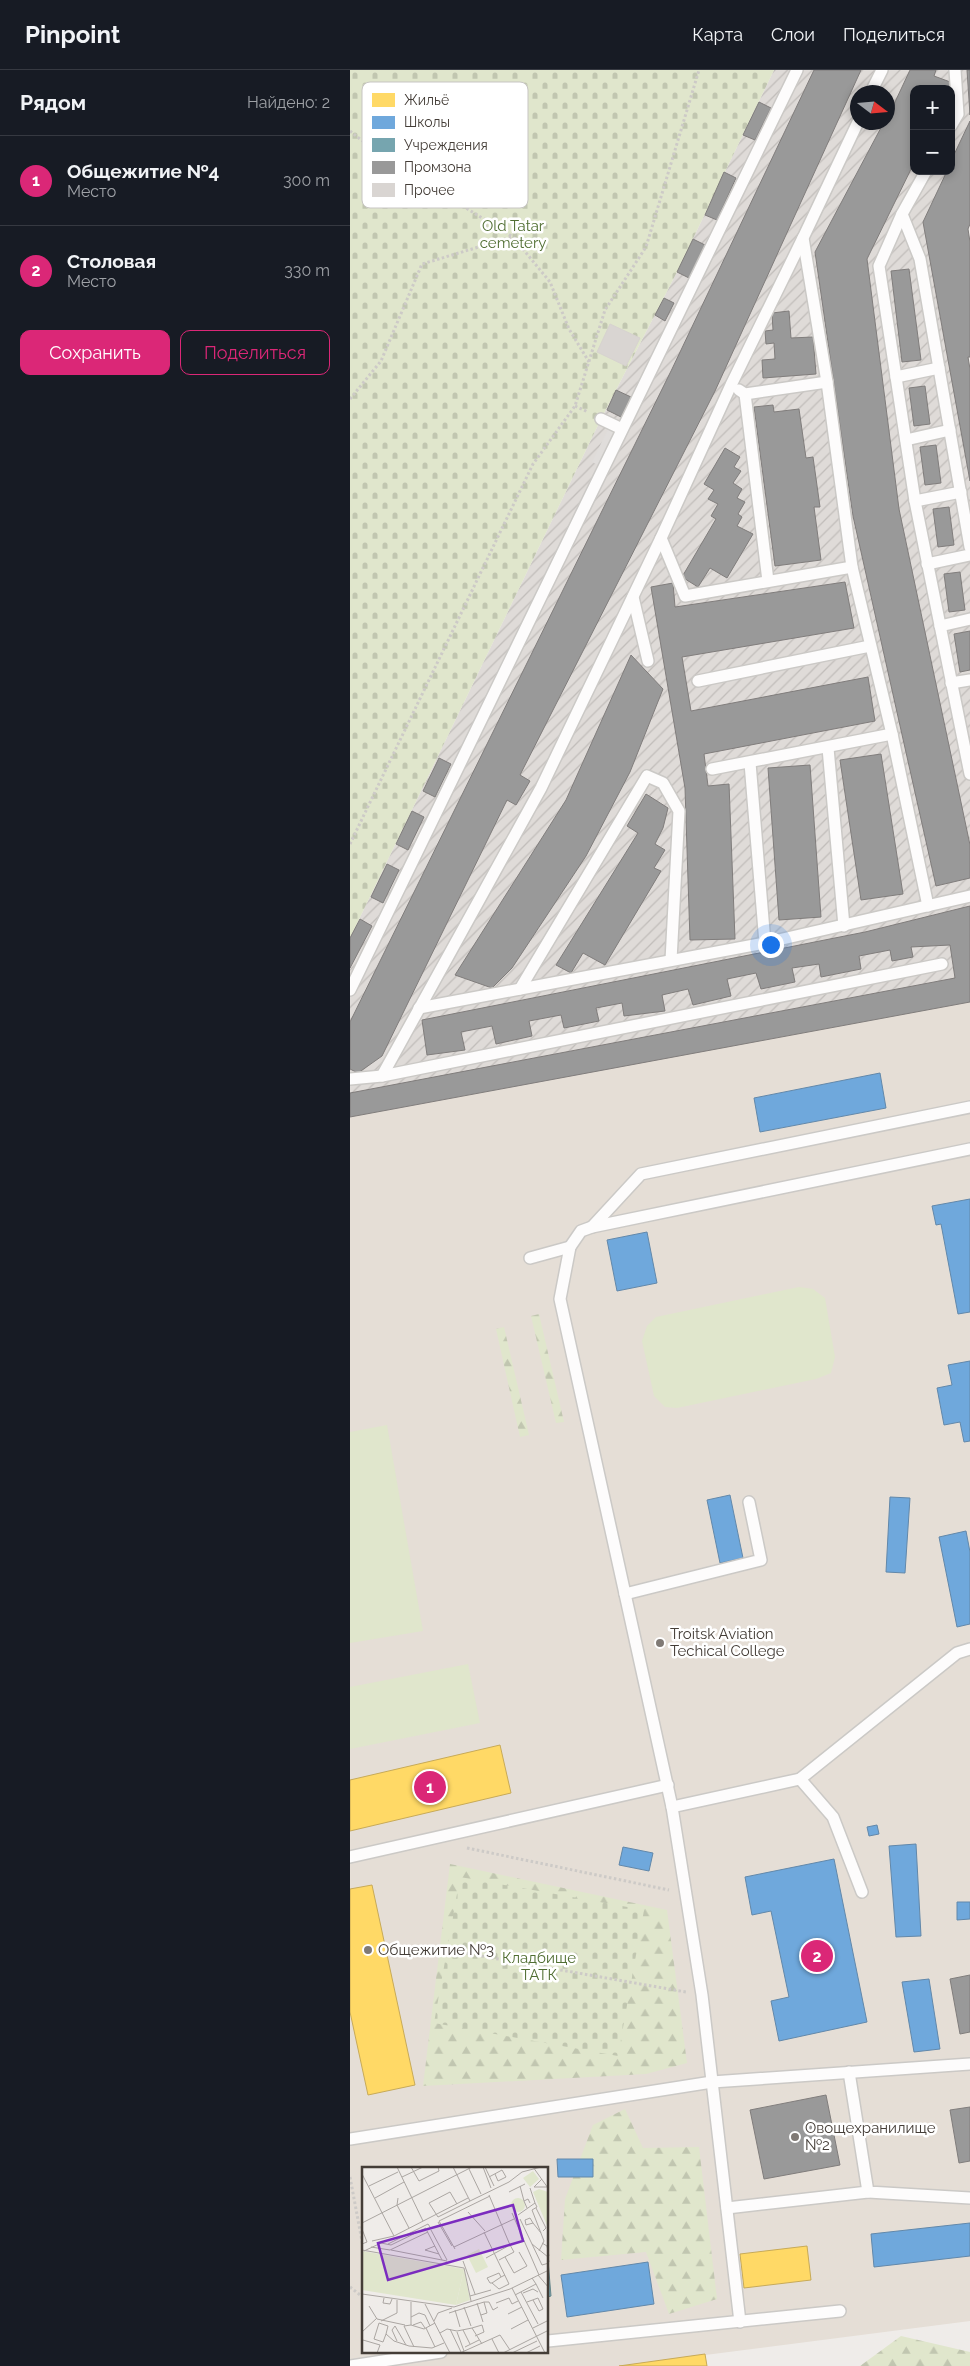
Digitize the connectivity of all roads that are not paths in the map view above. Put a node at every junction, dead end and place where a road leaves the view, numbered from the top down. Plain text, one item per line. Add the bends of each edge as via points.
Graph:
1 (796, 70) edge
2 (882, 70) edge
3 (955, 70) edge
4 (874, 85) edge
5 (955, 119) edge
6 (854, 130) edge
7 (924, 175) edge
8 (902, 214) junction
9 (803, 238) junction
10 (939, 368) junction
11 (896, 377) junction
12 (828, 382) junction
13 (731, 385) junction
14 (744, 394) junction
15 (602, 419) dead end
16 (622, 429) junction
17 (950, 430) junction
18 (906, 440) junction
19 (961, 492) junction
20 (915, 501) junction
21 (661, 538) junction
22 (970, 547) edge
23 (970, 555) edge
24 (927, 564) junction
25 (852, 567) junction
26 (768, 581) junction
27 (633, 597) junction
28 (970, 618) edge
29 (940, 626) junction
30 (870, 646) junction
31 (648, 661) dead end
32 (970, 680) edge
33 (698, 681) dead end
34 (952, 683) junction
35 (892, 734) junction
36 (967, 747) edge
37 (828, 748) junction
38 (750, 763) junction
39 (712, 769) dead end
40 (970, 774) edge
41 (970, 896) edge
42 (928, 906) junction
43 (844, 926) junction
44 (765, 943) junction
45 (671, 960) junction
46 (942, 964) dead end
47 (520, 989) junction
48 (350, 990) edge
49 (419, 1008) junction
50 (382, 1076) junction
51 (350, 1079) edge
52 (970, 1107) edge
53 (970, 1149) edge
54 (592, 1227) junction
55 (570, 1247) junction
56 (530, 1258) dead end
57 (749, 1502) dead end
58 (625, 1594) junction
59 (970, 1649) edge
60 (800, 1778) junction
61 (668, 1785) junction
62 (672, 1807) junction
63 (350, 1857) edge
64 (862, 1892) dead end
65 (970, 2064) edge
66 (849, 2072) junction
67 (712, 2082) junction
68 (350, 2139) edge
69 (868, 2192) junction
70 (970, 2198) edge
71 (727, 2208) junction
72 (840, 2311) dead end
73 (740, 2322) junction
74 (549, 2341) edge
75 (428, 2354) edge
76 (350, 2366) edge

1 - 16 lane
2 - 4 lane
3 - 5 lane via 958,114
6 - 9 lane
7 - 8 lane
8 - 10 lane via 920,259
8 - 11 lane via 879,266
9 - 12 lane
9 - 13 lane
10 - 11 lane
10 - 17 lane
11 - 18 lane
12 - 14 lane
12 - 25 lane
13 - 14 lane
13 - 21 lane
14 - 26 lane
15 - 16 lane
16 - 48 lane
17 - 18 lane
17 - 19 lane
18 - 20 lane
19 - 20 lane
19 - 22 lane
20 - 24 lane
21 - 26 lane via 685,596
21 - 27 lane
23 - 24 lane
24 - 29 lane
25 - 26 lane
25 - 30 lane
27 - 31 lane
27 - 49 lane via 541,788
28 - 29 lane
29 - 34 lane
30 - 33 lane
30 - 35 lane
32 - 34 lane
34 - 36 lane
35 - 37 lane
35 - 42 lane
36 - 40 lane
37 - 38 lane
37 - 43 lane
38 - 39 lane
38 - 44 lane
41 - 42 lane
42 - 43 lane
43 - 44 lane
44 - 45 lane
45 - 47 lane
45 - 47 lane via 679,811 663,783 647,776
46 - 50 lane
47 - 49 lane
49 - 50 lane
50 - 51 lane
52 - 54 lane via 641,1174
53 - 54 lane
54 - 55 lane via 581,1231
55 - 56 lane
55 - 58 lane via 560,1299
57 - 58 lane via 761,1560
58 - 61 lane
59 - 60 lane via 957,1653
60 - 62 lane
60 - 64 lane via 833,1817
61 - 62 lane
61 - 63 lane
62 - 67 lane via 702,1995
65 - 66 lane
66 - 67 lane
66 - 69 lane
67 - 68 lane
67 - 71 lane
69 - 70 lane
69 - 71 lane
71 - 73 lane
72 - 73 lane
73 - 74 lane
75 - 76 lane

